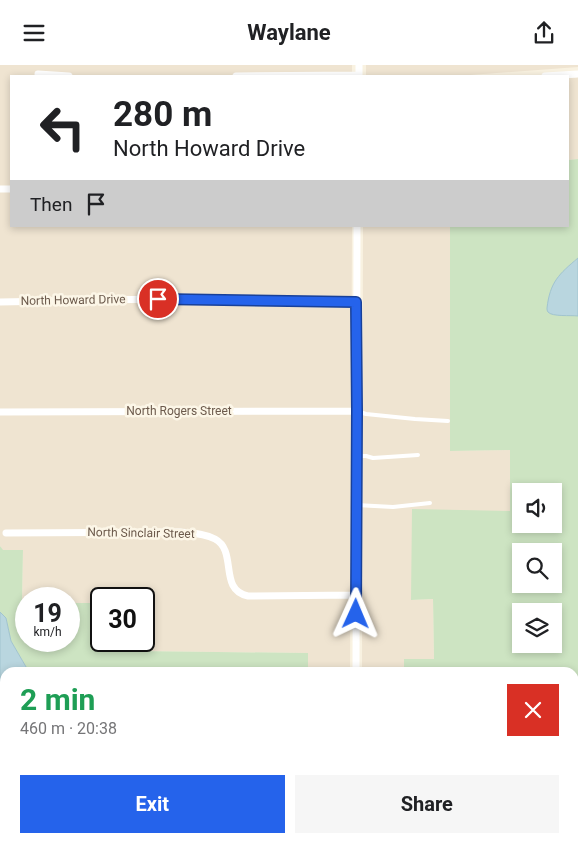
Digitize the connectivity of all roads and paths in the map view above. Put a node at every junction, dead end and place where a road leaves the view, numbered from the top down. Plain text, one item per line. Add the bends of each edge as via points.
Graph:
1 (359, 65) edge
2 (578, 74) edge
3 (359, 75) edge
4 (562, 75) edge
5 (357, 227) edge
6 (0, 302) edge
7 (356, 302) junction
8 (357, 411) junction
9 (0, 412) edge
10 (448, 421) dead end
11 (418, 455) dead end
12 (357, 457) junction
13 (430, 503) dead end
14 (356, 505) junction
15 (6, 533) dead end
16 (357, 595) junction
17 (356, 667) edge

1 - 3 street
2 - 4 street
5 - 7 street
6 - 7 street, North Howard Drive via 158,299
7 - 8 street
8 - 9 street, North Rogers Street
8 - 10 lane
8 - 12 street
11 - 12 lane
12 - 14 street
13 - 14 lane via 392,507
14 - 16 street
15 - 16 street, North Sinclair Street via 180,532 204,535 216,539 223,547 232,584 242,595
16 - 17 street

